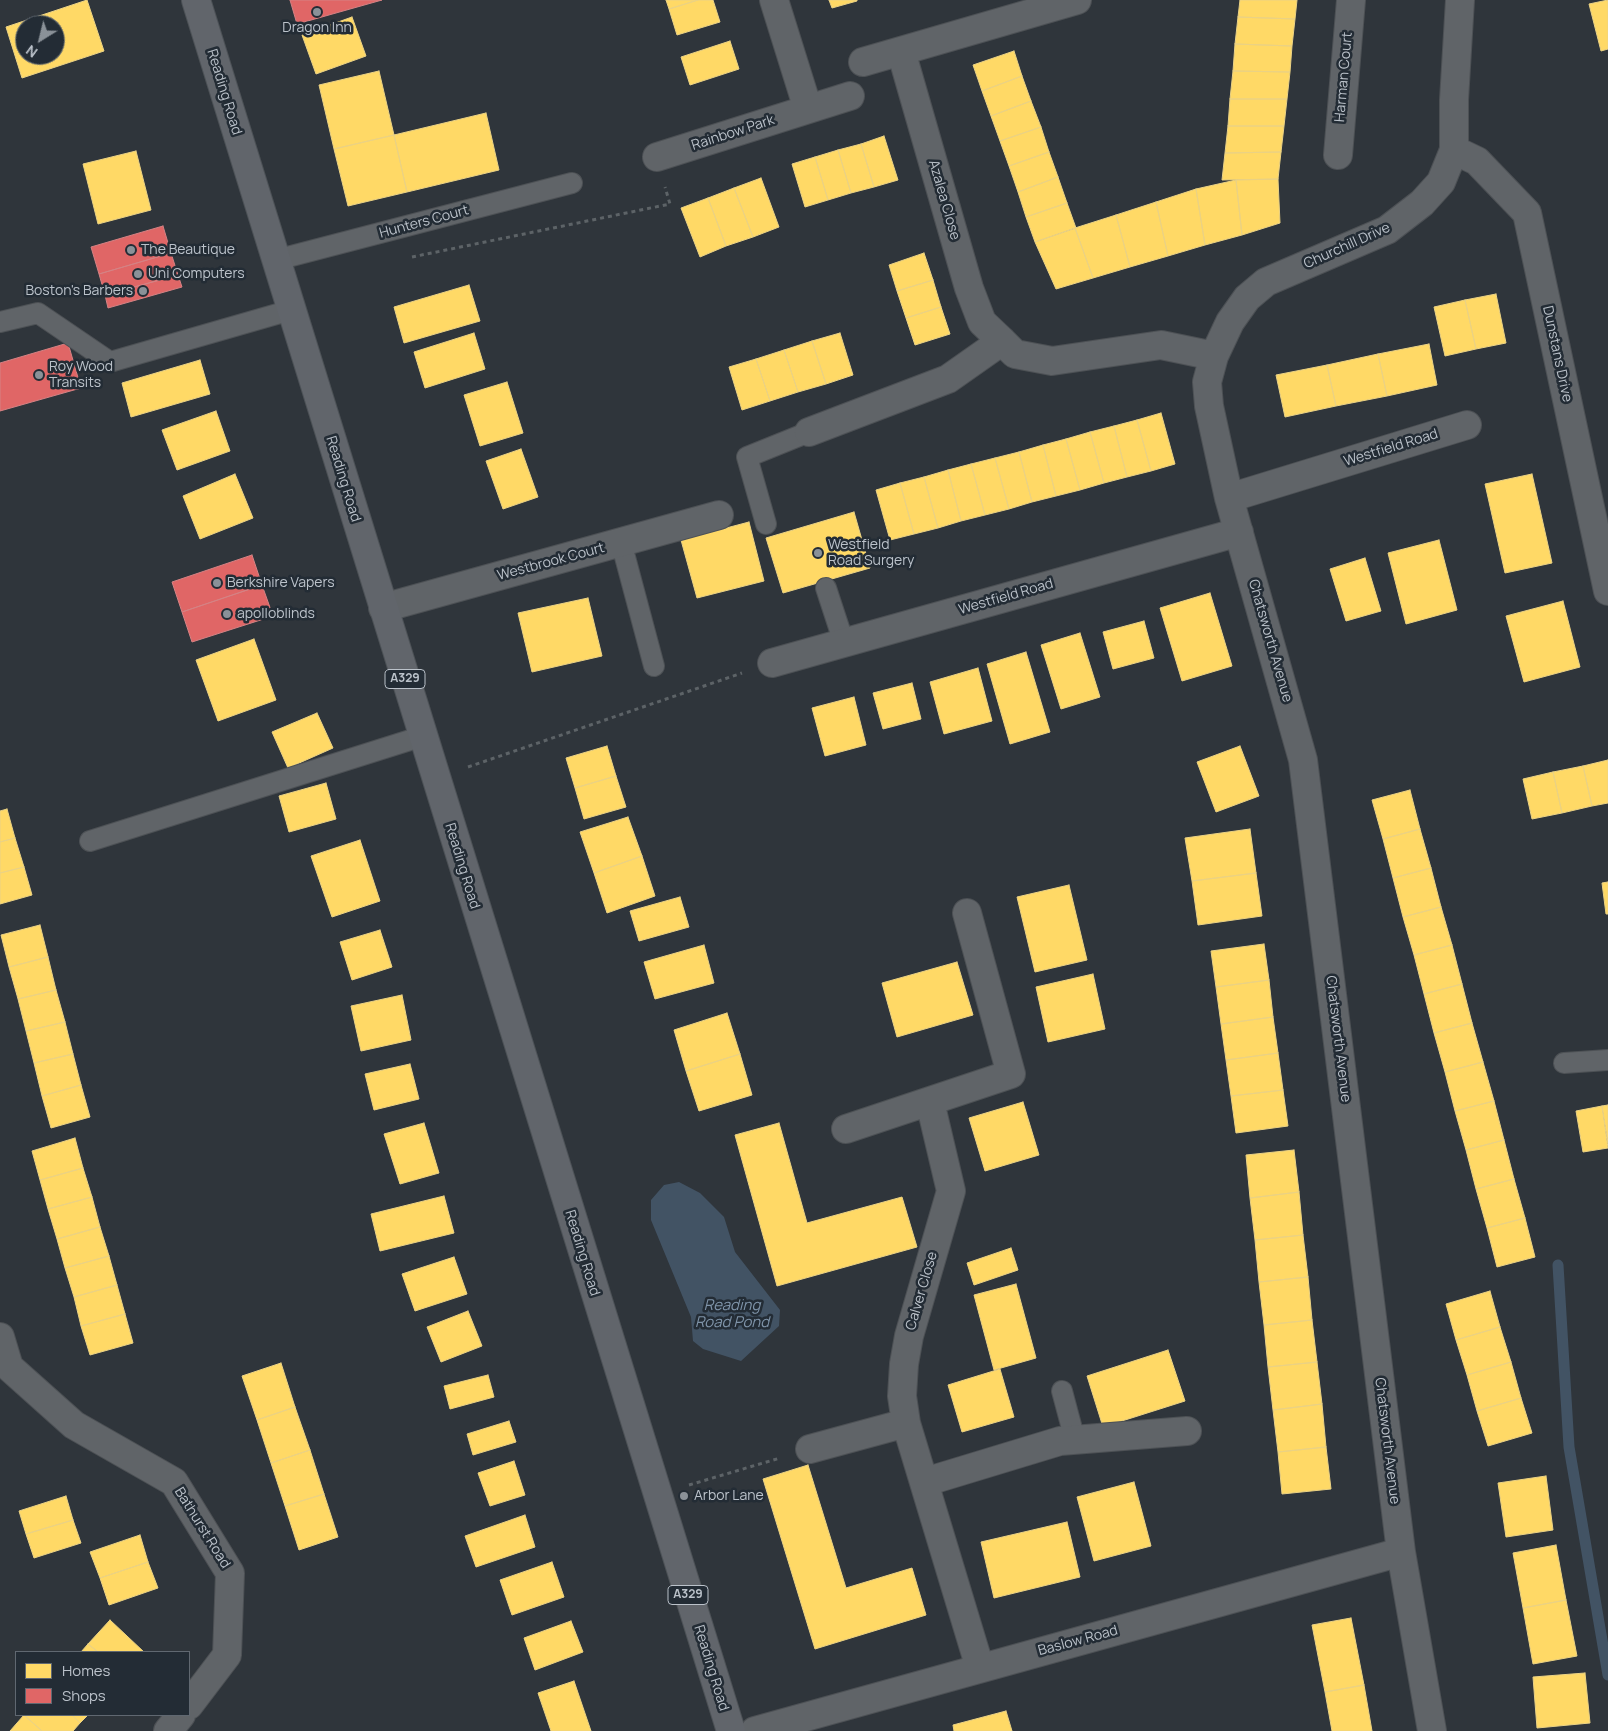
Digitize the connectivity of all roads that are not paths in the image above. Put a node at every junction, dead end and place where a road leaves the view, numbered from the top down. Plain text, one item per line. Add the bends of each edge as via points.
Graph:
1 (196, 0) edge
2 (774, 0) edge
3 (1077, 0) edge
4 (1351, 0) edge
5 (1460, 0) edge
6 (901, 50) junction
7 (863, 62) dead end
8 (850, 96) dead end
9 (808, 109) junction
10 (1454, 150) junction
11 (1338, 155) dead end
12 (657, 157) road end
13 (572, 183) dead end
14 (276, 260) junction
15 (291, 310) junction
16 (0, 322) edge
17 (1002, 341) junction
18 (1214, 356) junction
19 (1467, 425) dead end
20 (809, 432) joint
21 (1229, 498) junction
22 (719, 515) dead end
23 (766, 524) dead end
24 (1239, 532) junction
25 (621, 542) junction
26 (826, 588) dead end
27 (1608, 591) edge
28 (383, 608) junction
29 (844, 643) junction
30 (772, 663) road end
31 (654, 666) dead end
32 (422, 736) junction
33 (90, 841) dead end
34 (967, 913) dead end
35 (1608, 1060) edge
36 (1564, 1063) dead end
37 (930, 1102) junction
38 (846, 1129) dead end
39 (0, 1337) edge
40 (1062, 1391) dead end
41 (906, 1423) junction
42 (1187, 1431) dead end
43 (1075, 1440) junction
44 (810, 1449) road end
45 (925, 1482) junction
46 (1401, 1552) junction
47 (980, 1668) junction
48 (190, 1704) edge
49 (180, 1716) edge
50 (168, 1731) edge
51 (731, 1731) edge
52 (755, 1731) edge
53 (1432, 1731) edge

1 - 14 main road, Reading Road / A329
2 - 9 street
3 - 6 street
4 - 11 street, Harman Court
5 - 10 street, Churchill Drive
6 - 7 street
6 - 17 street, Azalea Close via 969,288 982,322
8 - 9 street, Rainbow Park
9 - 12 street, Rainbow Park
10 - 18 street, Churchill Drive via 1442,182 1422,203 1387,230 1266,282 1247,298 1230,322
10 - 27 street, Dunstans Drive via 1477,161 1527,213
13 - 14 lane, Hunters Court
14 - 15 main road, Reading Road / A329
15 - 16 lane via 110,362 38,313
15 - 28 main road, Reading Road / A329
17 - 18 street, Azalea Close via 1015,354 1052,361 1161,345
17 - 20 street via 948,379
18 - 21 street, Chatsworth Avenue via 1207,382 1209,406
19 - 21 street, Westfield Road
20 - 23 lane via 747,457
21 - 24 street, Chatsworth Avenue
22 - 25 street, Westbrook Court
24 - 29 street, Westfield Road
24 - 46 street, Chatsworth Avenue via 1303,760
25 - 28 street, Westbrook Court
25 - 31 lane
26 - 29 lane
28 - 32 main road, Reading Road / A329
29 - 30 street, Westfield Road
32 - 33 lane
32 - 51 main road, Reading Road / A329
34 - 37 street via 1011,1074
35 - 36 lane
37 - 38 street
37 - 41 street, Calver Close via 951,1191 909,1336 902,1396
39 - 48 street, Bathurst Road via 9,1367 74,1425 174,1482 230,1573 227,1655
40 - 43 lane
41 - 44 street
41 - 45 street, Calver Close
42 - 43 street
43 - 45 street via 1060,1441
45 - 47 street, Calver Close
46 - 47 street, Baslow Road
46 - 53 street, Chatsworth Avenue
47 - 52 street, Baslow Road
49 - 50 street

